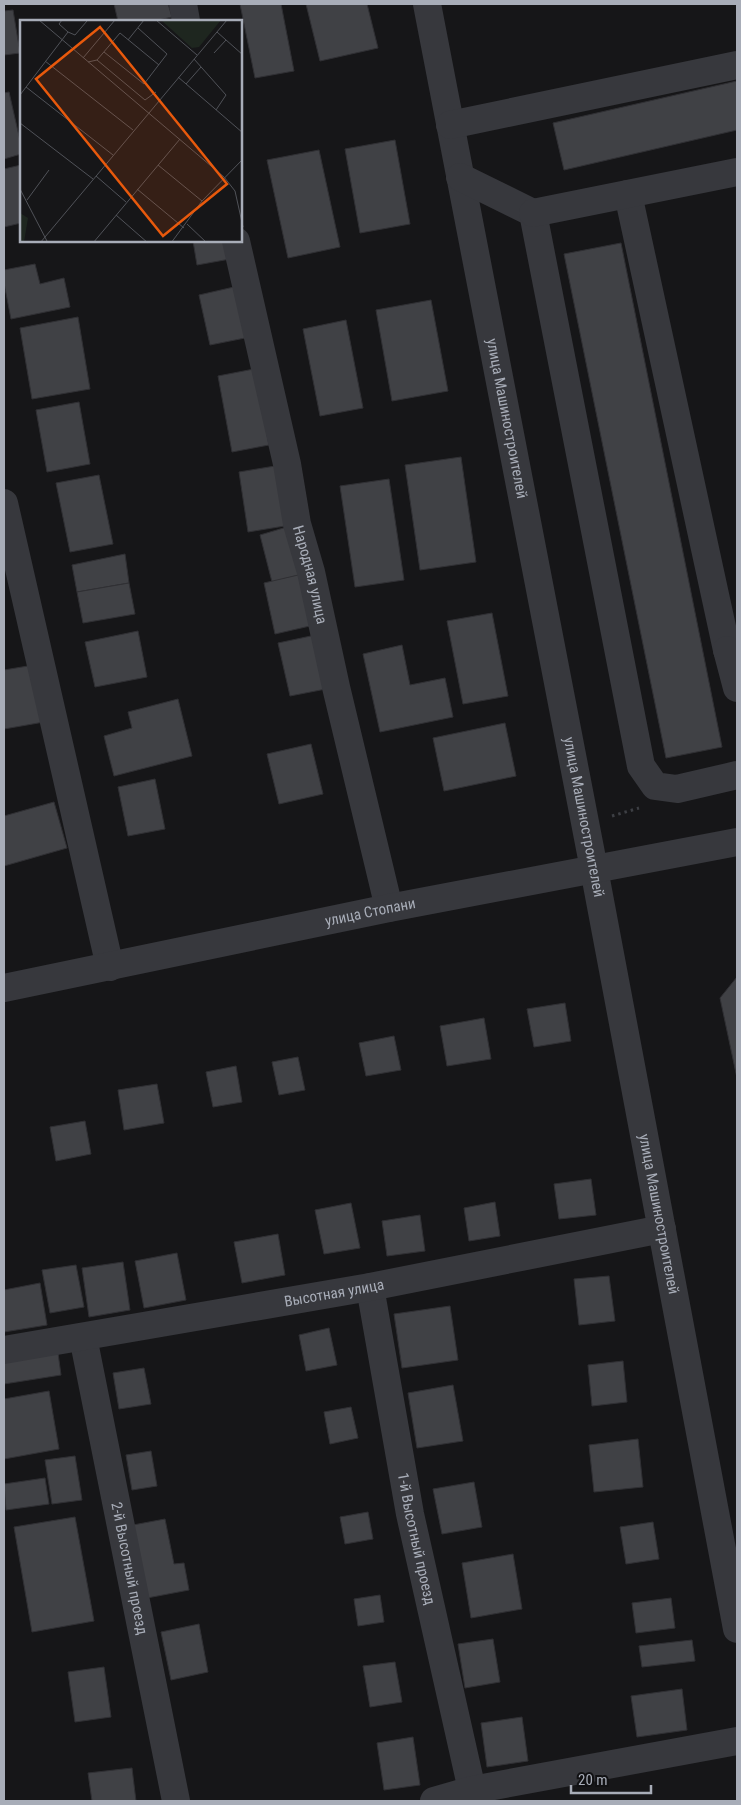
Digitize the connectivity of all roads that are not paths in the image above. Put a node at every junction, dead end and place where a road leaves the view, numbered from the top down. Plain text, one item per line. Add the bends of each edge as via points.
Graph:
1 (183, 4) edge
2 (427, 4) edge
3 (186, 20) edge
4 (737, 65) edge
5 (450, 125) junction
6 (737, 172) edge
7 (460, 177) junction
8 (628, 194) junction
9 (533, 213) junction
10 (236, 242) edge
11 (4, 503) edge
12 (732, 649) edge
13 (737, 688) edge
14 (737, 775) edge
15 (737, 842) edge
16 (594, 869) junction
17 (388, 908) junction
18 (110, 967) junction
19 (4, 988) edge
20 (662, 1229) junction
21 (370, 1287) junction
22 (83, 1336) junction
23 (4, 1350) edge
24 (737, 1629) edge
25 (737, 1742) edge
26 (472, 1790) junction
27 (176, 1801) edge
28 (434, 1801) edge

1 - 3 street
2 - 5 street, улица Машиностроителей
4 - 5 street
5 - 7 street, улица Машиностроителей
6 - 8 street
7 - 9 street
7 - 16 street, улица Машиностроителей
8 - 9 street
8 - 12 street
9 - 14 street via 641,766 655,786 677,789
10 - 17 street, Народная улица via 287,464 297,524 311,572
11 - 18 street
12 - 13 street
15 - 16 street, улица Стопани
16 - 17 street, улица Стопани
16 - 20 street, улица Машиностроителей
17 - 18 street, улица Стопани
18 - 19 street, улица Стопани
20 - 21 street, Высотная улица
20 - 24 street, улица Машиностроителей
21 - 22 street, Высотная улица
21 - 26 street, 1-й Высотный проезд via 410,1514
22 - 23 street, Высотная улица
22 - 27 street, 2-й Высотный проезд
25 - 26 street
26 - 28 street

